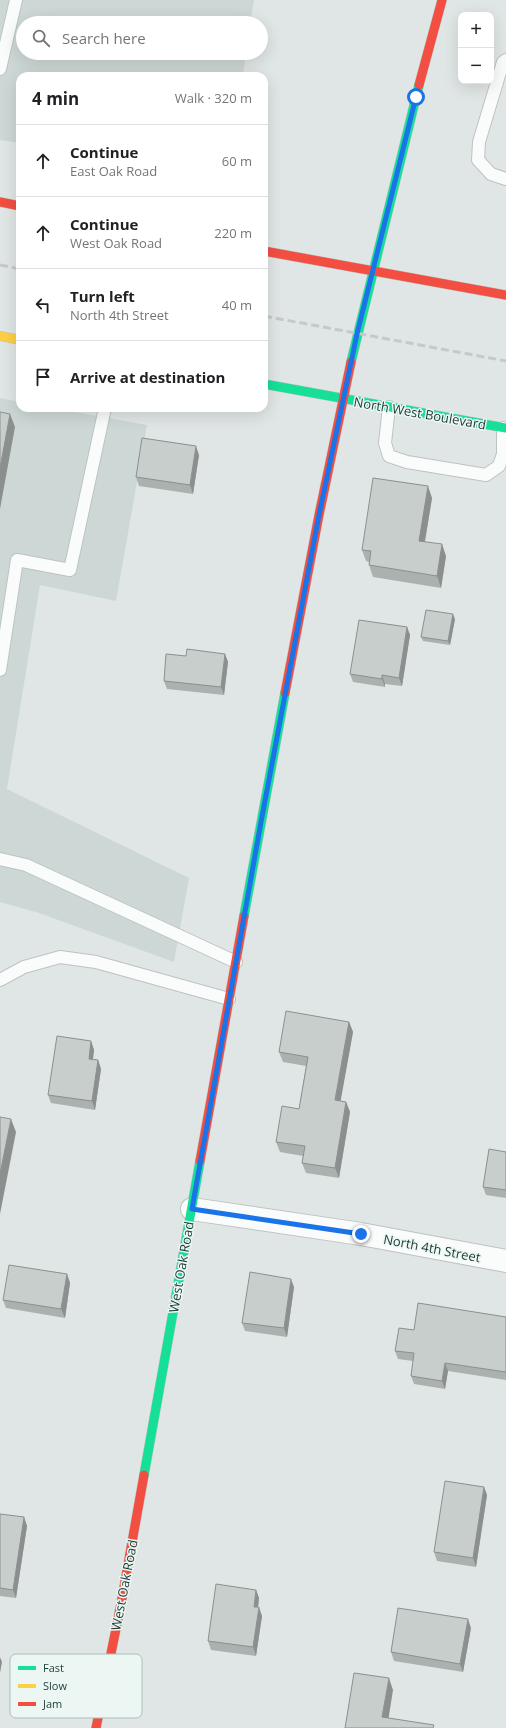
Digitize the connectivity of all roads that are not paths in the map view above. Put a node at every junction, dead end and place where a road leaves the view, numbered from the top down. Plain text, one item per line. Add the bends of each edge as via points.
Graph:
1 (16, 0) edge
2 (442, 0) edge
3 (506, 60) edge
4 (0, 70) edge
5 (506, 179) edge
6 (0, 202) edge
7 (16, 205) edge
8 (268, 252) edge
9 (372, 271) junction
10 (506, 295) edge
11 (0, 336) edge
12 (16, 339) edge
13 (268, 385) edge
14 (343, 399) junction
15 (389, 407) junction
16 (104, 412) edge
17 (504, 428) edge
18 (0, 670) edge
19 (0, 858) edge
20 (236, 962) junction
21 (0, 980) edge
22 (230, 999) junction
23 (192, 1209) junction
24 (506, 1261) edge
25 (111, 1654) edge
26 (98, 1718) edge
27 (96, 1728) edge

1 - 4 lane
2 - 9 street, West Oak Road
3 - 5 lane via 503,62 479,142 478,160 491,174
6 - 7 street
8 - 9 street
9 - 10 street
9 - 14 street, West Oak Road
11 - 12 street
13 - 14 street, North West Boulevard
14 - 15 street, North West Boulevard
14 - 20 street, West Oak Road
15 - 17 street, North West Boulevard
15 - 17 lane via 384,442 389,456 407,462 486,475 499,466 503,454
16 - 18 lane via 70,570 17,560
19 - 20 lane via 26,865
20 - 22 street, West Oak Road
21 - 22 lane via 24,967 60,958 96,962
22 - 23 street, West Oak Road
23 - 24 street, North 4th Street via 361,1234
23 - 25 street, West Oak Road
26 - 27 street, West Oak Road

